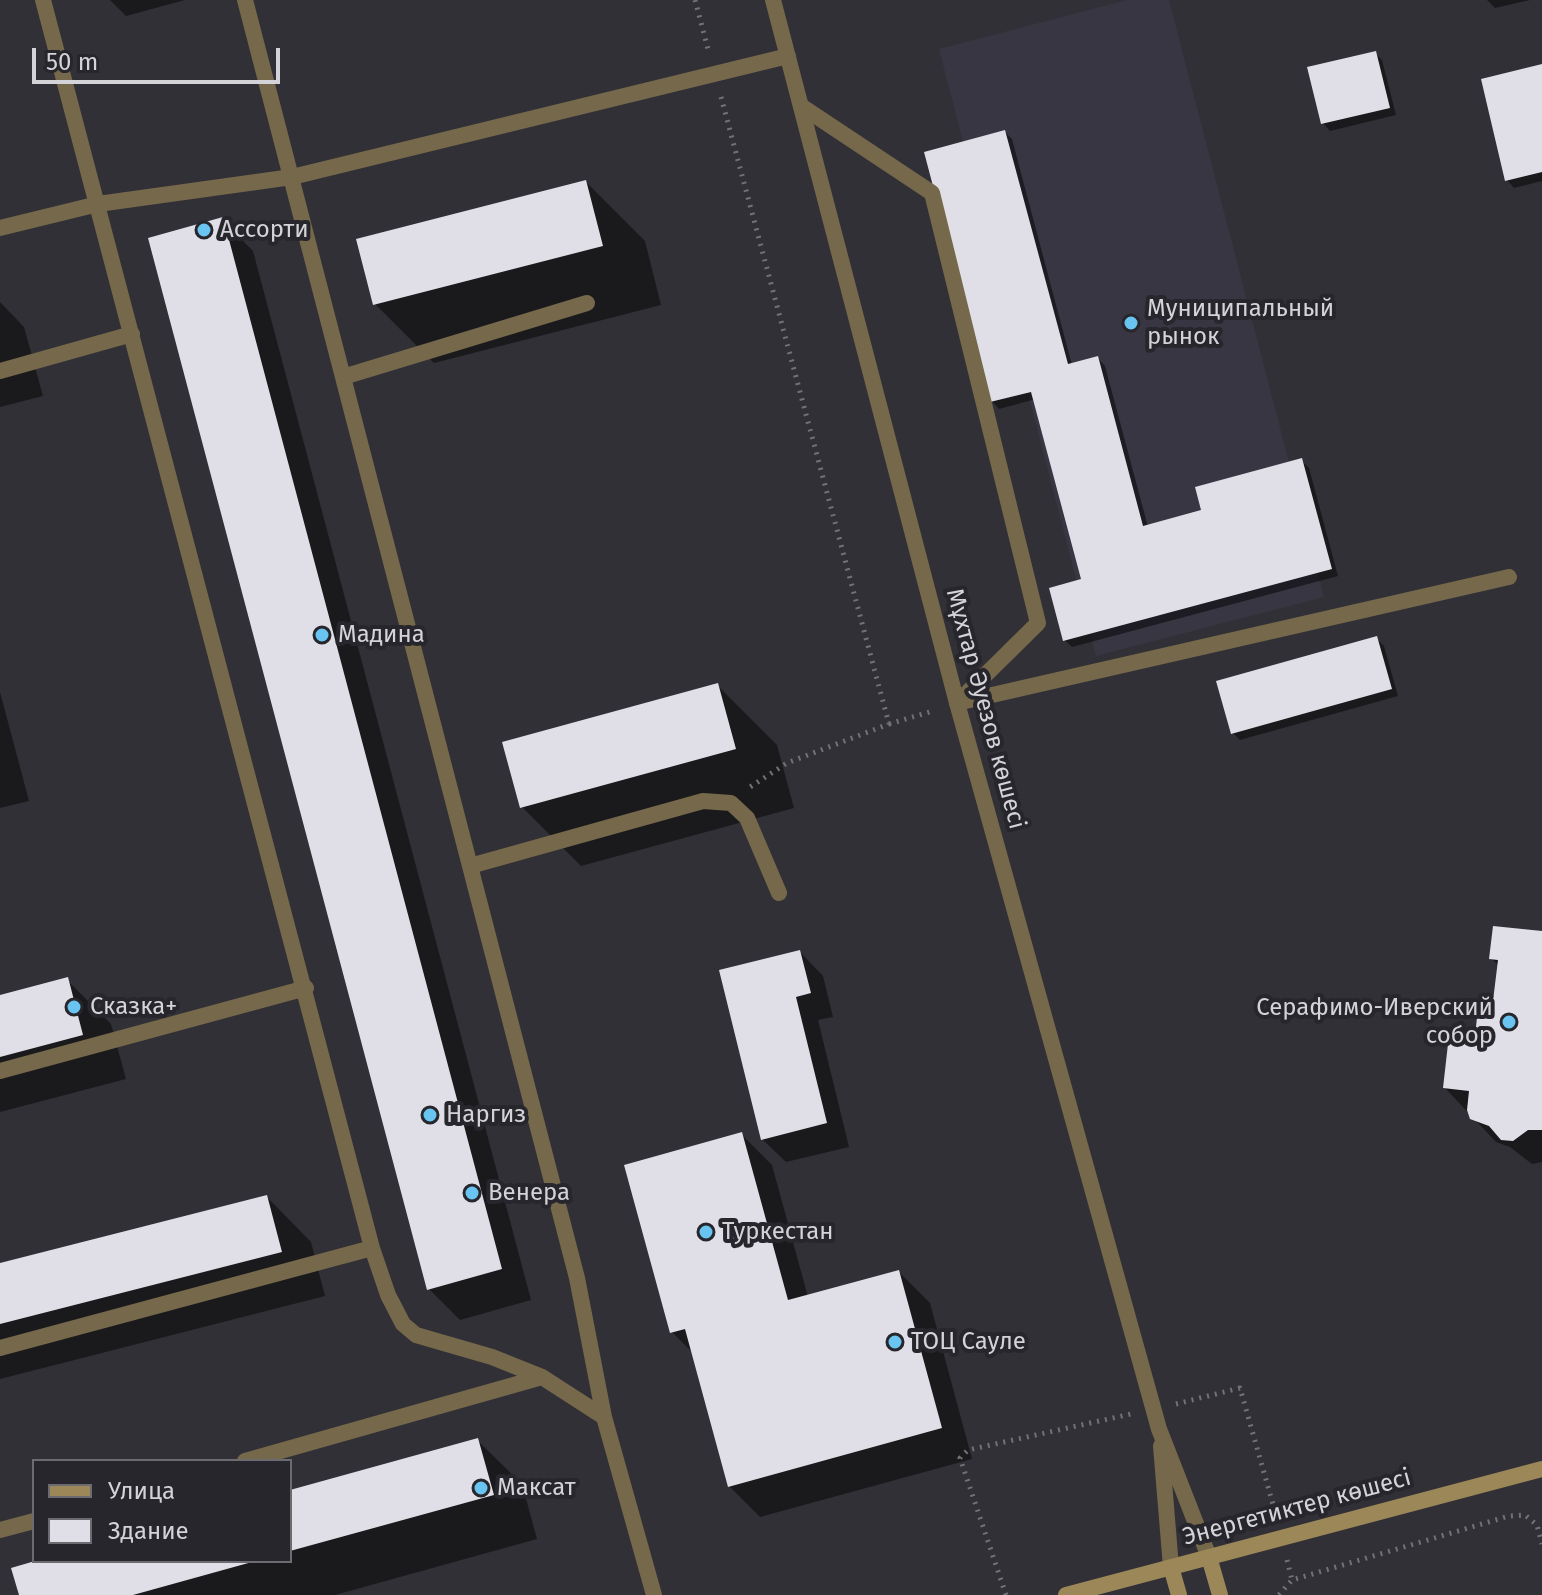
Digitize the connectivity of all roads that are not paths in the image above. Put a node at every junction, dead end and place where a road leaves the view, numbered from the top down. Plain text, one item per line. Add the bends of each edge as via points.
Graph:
1 (43, 0) edge
2 (245, 0) edge
3 (773, 0) edge
4 (788, 56) junction
5 (801, 106) junction
6 (292, 177) junction
7 (98, 204) junction
8 (0, 228) edge
9 (587, 303) dead end
10 (132, 334) junction
11 (0, 371) edge
12 (343, 377) junction
13 (1509, 577) dead end
14 (957, 703) junction
15 (470, 866) junction
16 (779, 893) dead end
17 (306, 988) junction
18 (0, 1071) edge
19 (372, 1248) junction
20 (0, 1348) edge
21 (542, 1377) junction
22 (604, 1417) junction
23 (1159, 1429) junction
24 (252, 1459) edge
25 (1542, 1469) edge
26 (32, 1522) edge
27 (0, 1530) edge
28 (1209, 1557) junction
29 (1171, 1567) junction
30 (654, 1595) edge
31 (1066, 1595) edge
32 (1179, 1595) edge
33 (1220, 1595) edge

1 - 7 street
2 - 6 street
3 - 4 street, Мұхтар Әуезов көшесі
4 - 5 street, Мұхтар Әуезов көшесі
4 - 6 street
5 - 14 street, Мұхтар Әуезов көшесі
5 - 14 street via 932,193 1038,623
6 - 7 street
6 - 12 street
7 - 8 street
7 - 10 street
9 - 12 street
10 - 11 street
10 - 17 street
12 - 15 street
13 - 14 street
14 - 23 street, Мұхтар Әуезов көшесі
15 - 16 street via 703,801 731,803 747,818
15 - 22 street via 577,1278
17 - 18 street
17 - 19 street
19 - 20 street
19 - 21 street via 388,1295 403,1324 416,1335
21 - 22 street
21 - 24 street
22 - 30 street
23 - 28 street, Мұхтар Әуезов көшесі
23 - 29 street, Мұхтар Әуезов көшесі
25 - 28 main road, Энергетиктер көшесі
26 - 27 street
28 - 29 main road, Энергетиктер көшесі
28 - 33 main road, Мұхтар Әуезов көшесі
29 - 31 main road, Энергетиктер көшесі
29 - 32 main road, Мұхтар Әуезов көшесі

